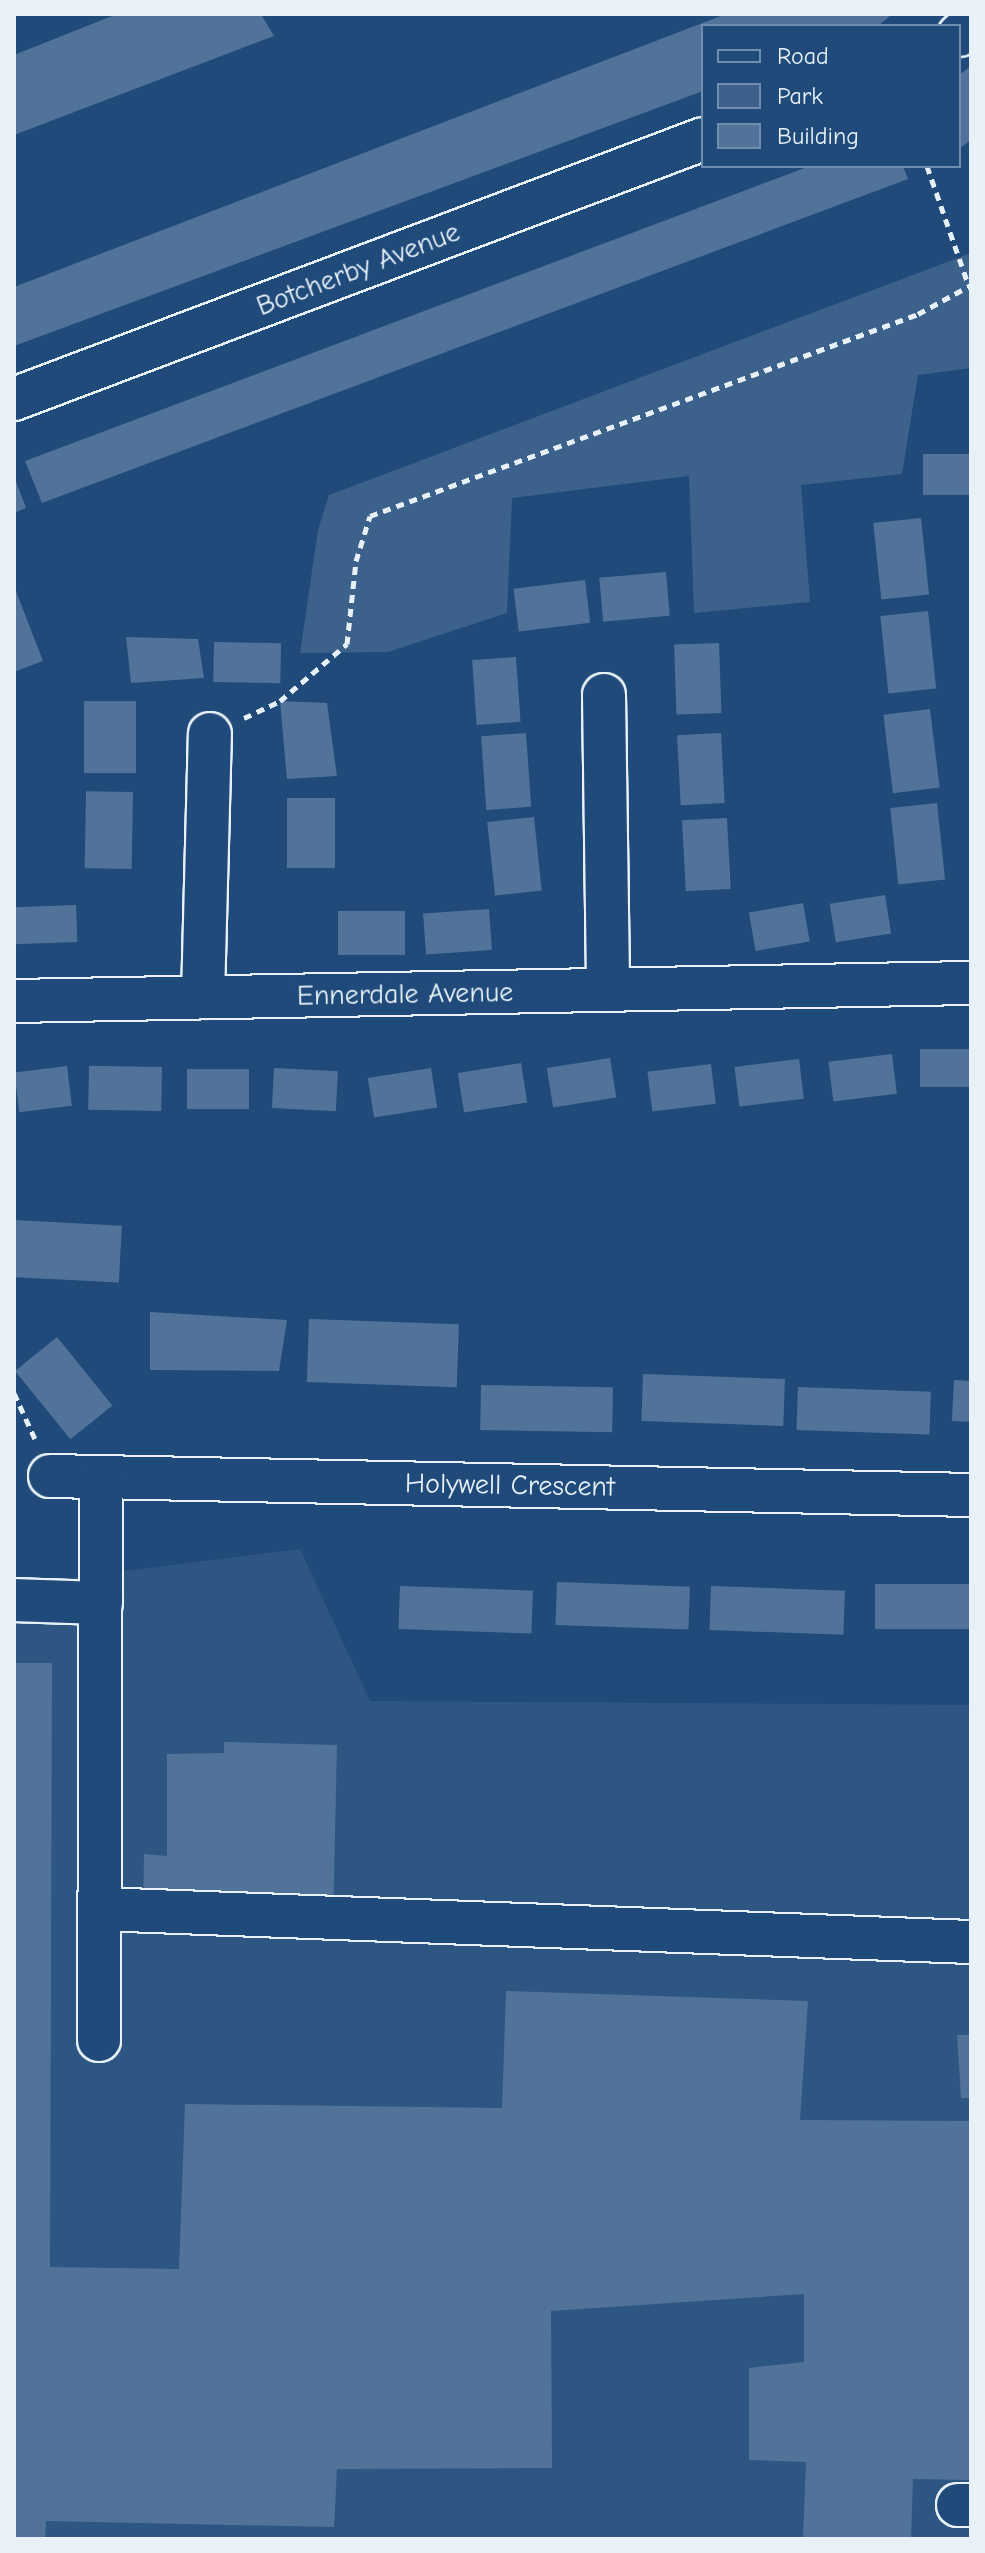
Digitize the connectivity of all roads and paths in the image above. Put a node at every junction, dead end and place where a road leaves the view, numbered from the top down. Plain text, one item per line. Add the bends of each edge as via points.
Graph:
1 (701, 140) edge
2 (928, 168) edge
3 (970, 285) edge
4 (14, 399) edge
5 (604, 695) dead end
6 (210, 734) joint
7 (971, 983) edge
8 (608, 990) junction
9 (203, 997) junction
10 (14, 1001) edge
11 (14, 1393) edge
12 (50, 1476) joint
13 (101, 1477) junction
14 (971, 1495) edge
15 (14, 1600) edge
16 (101, 1603) junction
17 (100, 1909) junction
18 (971, 1942) edge
19 (99, 2040) dead end

1 - 4 street, Botcherby Avenue
2 - 3 path
3 - 6 path via 918,314 370,516 356,561 347,644 280,701
5 - 8 street
6 - 9 street
7 - 8 street, Ennerdale Avenue
8 - 9 street, Ennerdale Avenue
9 - 10 street, Ennerdale Avenue
11 - 12 path
12 - 13 street, Holywell Crescent
13 - 14 street, Holywell Crescent
13 - 16 street
15 - 16 street
16 - 17 street
17 - 18 street
17 - 19 street

